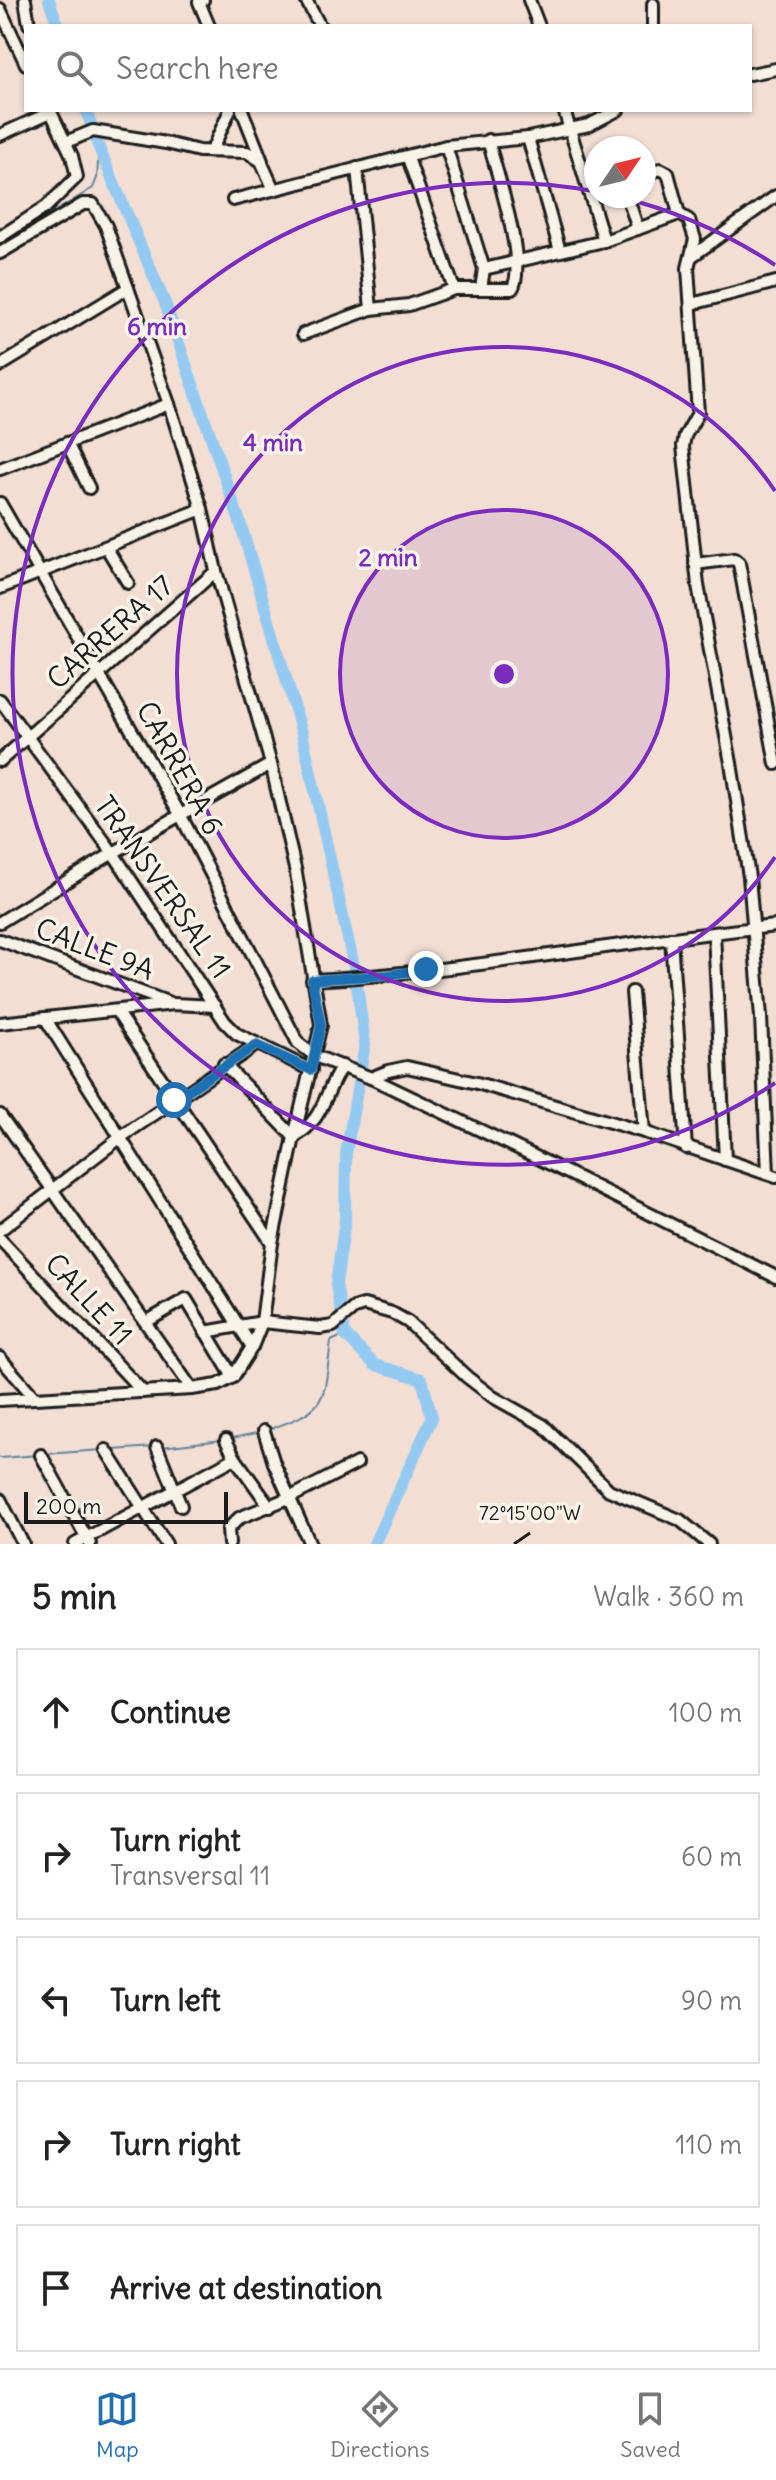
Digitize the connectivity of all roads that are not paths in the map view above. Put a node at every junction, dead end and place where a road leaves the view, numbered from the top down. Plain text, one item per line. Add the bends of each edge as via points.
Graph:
1 (25, 0) edge
2 (203, 0) edge
3 (306, 0) edge
4 (529, 0) edge
5 (653, 4) dead end
6 (0, 9) edge
7 (29, 24) dead end
8 (208, 24) edge
9 (319, 24) edge
10 (538, 24) edge
11 (653, 24) edge
12 (24, 60) edge
13 (776, 69) edge
14 (752, 74) edge
15 (48, 112) edge
16 (51, 112) edge
17 (229, 112) edge
18 (243, 112) edge
19 (565, 112) edge
20 (614, 112) edge
21 (572, 128) junction
22 (0, 135) edge
23 (528, 138) junction
24 (488, 140) junction
25 (66, 142) junction
26 (446, 146) junction
27 (212, 150) junction
28 (408, 158) junction
29 (262, 163) junction
30 (584, 163) edge
31 (357, 168) junction
32 (656, 170) edge
33 (274, 190) junction
34 (776, 196) edge
35 (233, 200) dead end
36 (597, 208) edge
37 (631, 208) edge
38 (679, 214) junction
39 (638, 229) junction
40 (0, 237) edge
41 (604, 241) junction
42 (560, 251) junction
43 (0, 253) edge
44 (691, 257) junction
45 (518, 260) junction
46 (484, 269) junction
47 (776, 282) edge
48 (128, 288) junction
49 (454, 289) junction
50 (481, 289) junction
51 (692, 304) junction
52 (371, 309) junction
53 (303, 334) dead end
54 (0, 366) edge
55 (169, 404) junction
56 (67, 443) junction
57 (0, 469) edge
58 (89, 488) dead end
59 (0, 503) edge
60 (202, 509) junction
61 (106, 547) junction
62 (695, 564) junction
63 (216, 571) junction
64 (41, 572) junction
65 (128, 583) dead end
66 (0, 588) edge
67 (100, 673) junction
68 (0, 700) edge
69 (27, 737) junction
70 (0, 761) edge
71 (271, 764) junction
72 (776, 764) edge
73 (180, 814) junction
74 (113, 853) junction
75 (0, 922) edge
76 (776, 926) edge
77 (754, 928) junction
78 (714, 933) junction
79 (671, 938) junction
80 (0, 940) edge
81 (312, 980) junction
82 (632, 992) dead end
83 (174, 1004) junction
84 (215, 1006) junction
85 (116, 1011) junction
86 (45, 1018) junction
87 (0, 1023) edge
88 (256, 1045) junction
89 (315, 1056) junction
90 (224, 1064) junction
91 (342, 1066) junction
92 (311, 1070) junction
93 (371, 1078) junction
94 (174, 1100) junction
95 (0, 1115) edge
96 (644, 1132) junction
97 (121, 1137) junction
98 (294, 1137) junction
99 (686, 1148) junction
100 (725, 1160) junction
101 (772, 1175) edge
102 (52, 1190) junction
103 (0, 1230) edge
104 (0, 1239) edge
105 (272, 1243) junction
106 (776, 1277) edge
107 (146, 1322) junction
108 (262, 1322) junction
109 (238, 1325) junction
110 (205, 1332) junction
111 (252, 1347) junction
112 (0, 1358) edge
113 (233, 1377) junction
114 (192, 1389) junction
115 (143, 1392) junction
116 (34, 1397) junction
117 (0, 1400) edge
118 (264, 1431) dead end
119 (226, 1440) dead end
120 (157, 1447) dead end
121 (106, 1450) dead end
122 (41, 1455) dead end
123 (235, 1458) junction
124 (357, 1463) dead end
125 (174, 1491) junction
126 (291, 1497) junction
127 (0, 1499) edge
128 (181, 1506) dead end
129 (270, 1507) junction
130 (142, 1508) junction
131 (88, 1541) edge
132 (23, 1544) edge
133 (75, 1544) edge
134 (166, 1544) edge
135 (229, 1544) edge
136 (310, 1544) edge
137 (709, 1544) edge

1 - 7 street
2 - 8 street via 199,2
3 - 9 street
4 - 10 street
5 - 11 street
6 - 12 street
13 - 14 street
15 - 22 street
16 - 25 street
17 - 27 street
18 - 29 street
19 - 21 street
20 - 21 street
21 - 23 street
21 - 30 street
23 - 24 street
23 - 42 street
24 - 26 street
24 - 45 street
25 - 27 street via 93,131
25 - 40 street via 77,177 46,207
26 - 28 street
26 - 46 street
27 - 29 street via 247,152
28 - 31 street
28 - 49 street
29 - 33 street
31 - 33 street
31 - 52 street
32 - 38 street via 668,173
33 - 35 street
34 - 44 street
36 - 41 street
37 - 39 street
38 - 39 street
38 - 44 street via 689,220 695,239
39 - 41 street
41 - 42 street
42 - 45 street
43 - 48 street via 83,204 93,204
44 - 51 street
45 - 46 street
45 - 50 street via 512,289
46 - 50 street
47 - 51 street
48 - 54 street
48 - 55 street
49 - 50 street
49 - 52 street via 409,305
51 - 62 street via 698,413 683,446
52 - 53 street
55 - 56 street
55 - 60 street
56 - 57 street
56 - 58 street
59 - 64 street, CARRERA 6
60 - 61 street, CARRERA 17
60 - 63 street
61 - 64 street, CARRERA 17
61 - 65 street
62 - 72 street via 734,559 739,563
62 - 77 street
63 - 67 street, CARRERA 17
63 - 71 street
64 - 66 street, CARRERA 17
64 - 67 street, CARRERA 6
67 - 69 street, CARRERA 17
67 - 73 street, CARRERA 6
68 - 69 street, TRANSVERSAL 11
69 - 70 street, CARRERA 17
69 - 74 street, TRANSVERSAL 11
71 - 73 street
71 - 81 street via 296,873
73 - 74 street
73 - 89 street, CARRERA 6 via 298,1043
74 - 75 street
74 - 84 street, TRANSVERSAL 11
76 - 77 street
77 - 78 street
77 - 101 street
78 - 79 street
78 - 100 street
79 - 81 street
79 - 99 street
80 - 83 street, CALLE 9A
81 - 89 street via 321,1025
82 - 96 street
83 - 84 street
83 - 85 street
84 - 88 street, TRANSVERSAL 11 via 237,1034
85 - 86 street
85 - 94 street
86 - 87 street
86 - 97 street
88 - 90 street
88 - 92 street, TRANSVERSAL 11
89 - 91 street
89 - 92 street
90 - 94 street
90 - 98 street
91 - 93 street
91 - 98 street via 320,1114
92 - 98 street
93 - 96 street via 407,1067
93 - 106 street
94 - 97 street
94 - 105 street
95 - 102 street
96 - 99 street
97 - 102 street
97 - 109 street
98 - 105 street
99 - 100 street
100 - 101 street
102 - 103 street
102 - 107 street
104 - 115 street, CALLE 11
105 - 108 street
107 - 110 street via 186,1299
107 - 114 street
108 - 109 street
108 - 111 street
108 - 137 street via 320,1328 333,1326 364,1305 392,1313 493,1397 543,1425 609,1490 680,1520
109 - 110 street
109 - 111 street
110 - 113 street
111 - 113 street
112 - 116 street
113 - 114 street
114 - 115 street
115 - 116 street
116 - 117 street
118 - 126 street
119 - 123 street
120 - 125 street
121 - 130 street
122 - 131 street
123 - 125 street
123 - 129 street
124 - 126 street
125 - 128 street
125 - 130 street
126 - 129 street
126 - 136 street
127 - 132 street
129 - 135 street via 235,1520 228,1529
130 - 131 street
130 - 134 street
131 - 133 street

